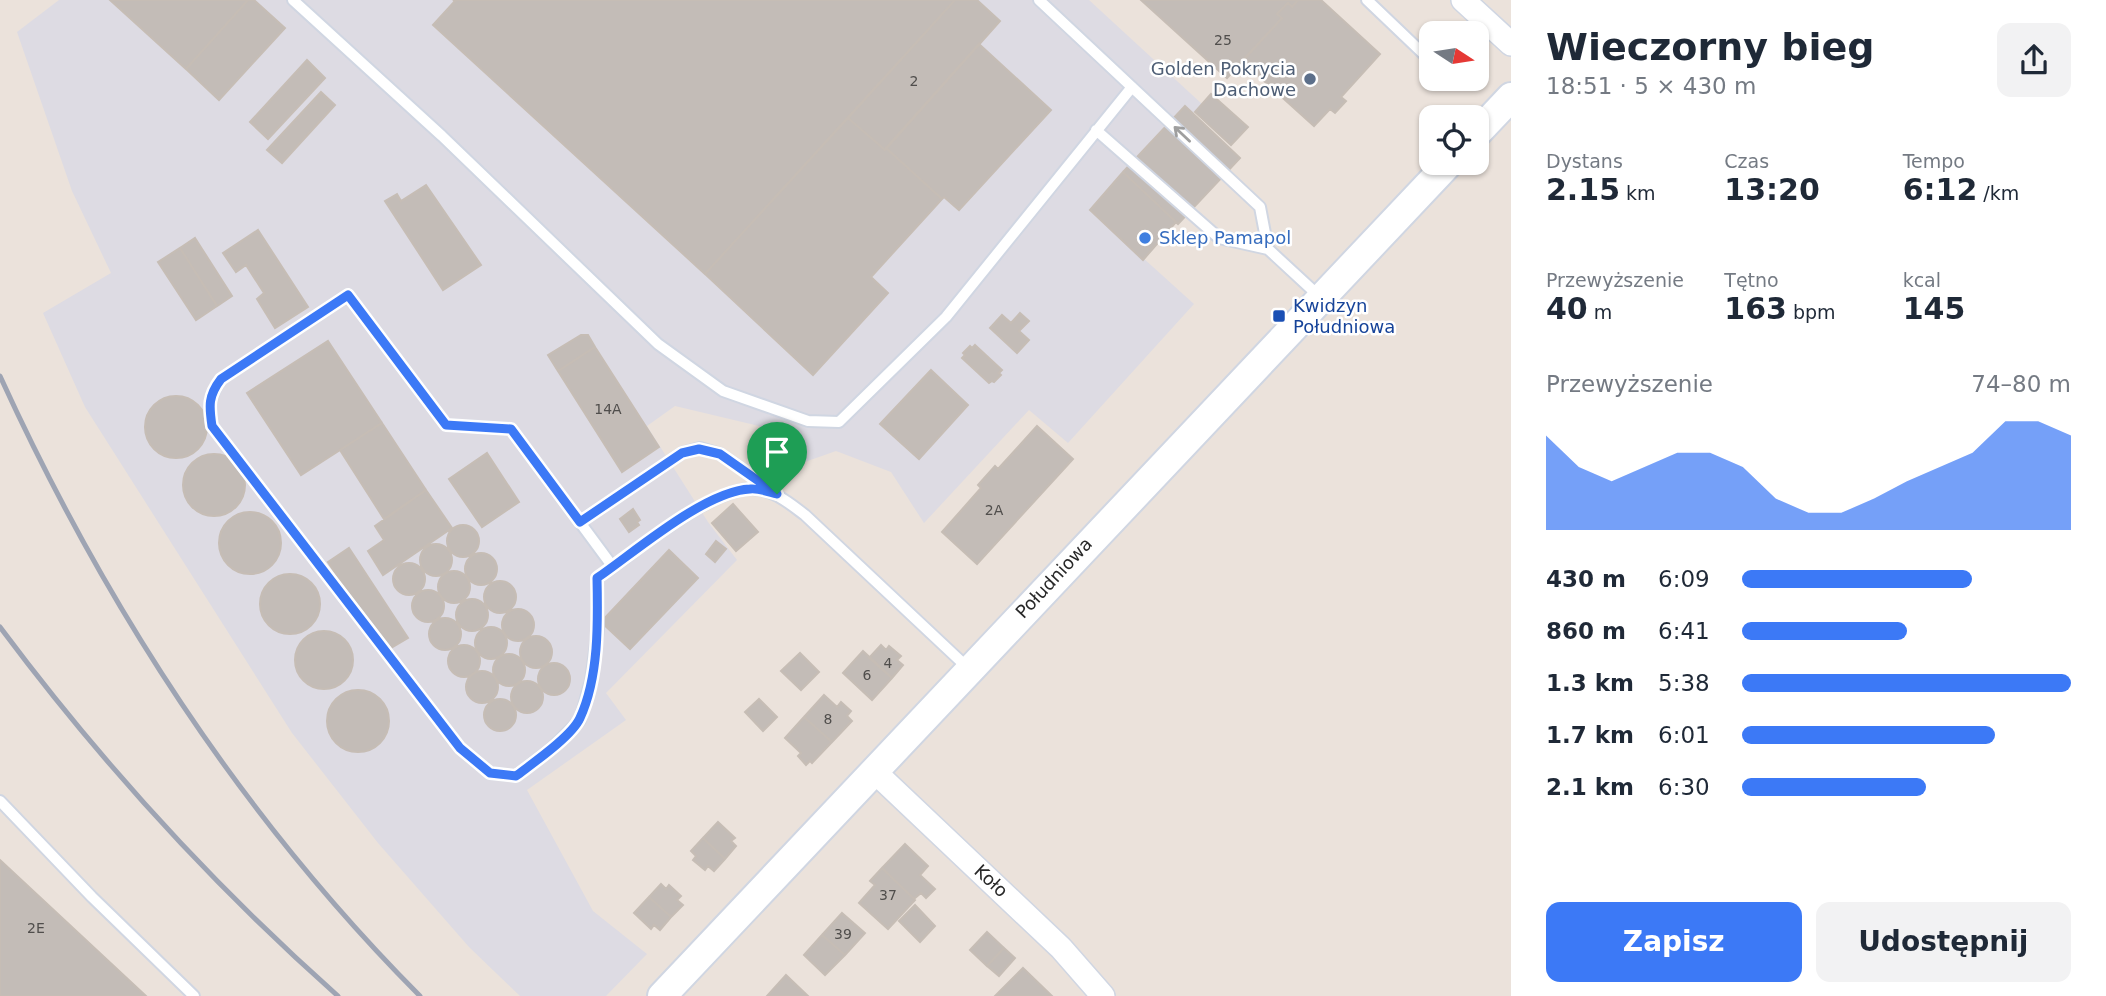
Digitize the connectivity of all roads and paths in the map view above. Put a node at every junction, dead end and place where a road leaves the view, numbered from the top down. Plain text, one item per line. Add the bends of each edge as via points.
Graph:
1 (293, 0) edge
2 (1039, 0) edge
3 (1367, 0) edge
4 (1463, 0) edge
5 (1511, 44) edge
6 (1419, 50) edge
7 (1132, 87) junction
8 (1511, 97) edge
9 (1489, 120) edge
10 (1096, 130) junction
11 (1437, 175) edge
12 (1268, 249) junction
13 (1320, 297) junction
14 (777, 494) junction
15 (580, 522) junction
16 (613, 567) junction
17 (969, 669) junction
18 (874, 771) junction
19 (0, 801) edge
20 (194, 996) edge
21 (662, 996) edge
22 (1103, 996) edge

1 - 10 lane via 658,344 723,391 808,421 839,422 946,317
2 - 7 lane
3 - 6 lane
4 - 5 street
7 - 10 lane
12 -> 7 lane via 1260,208
8 - 9 street
10 - 12 lane via 1219,238
11 - 13 street, Południowa
12 - 13 lane
13 - 17 street, Południowa
14 - 15 lane via 720,454 699,449 682,453
14 - 16 lane via 751,488 726,494 700,506
14 - 17 lane
15 - 16 lane
15 - 16 lane via 511,429 446,425 348,295 221,379 212,391 208,405 212,426 460,748 490,773 516,776 580,720 598,630 597,578
17 - 18 street, Południowa
18 - 21 street, Południowa
18 - 22 street, Koło via 1061,948
19 - 20 lane

